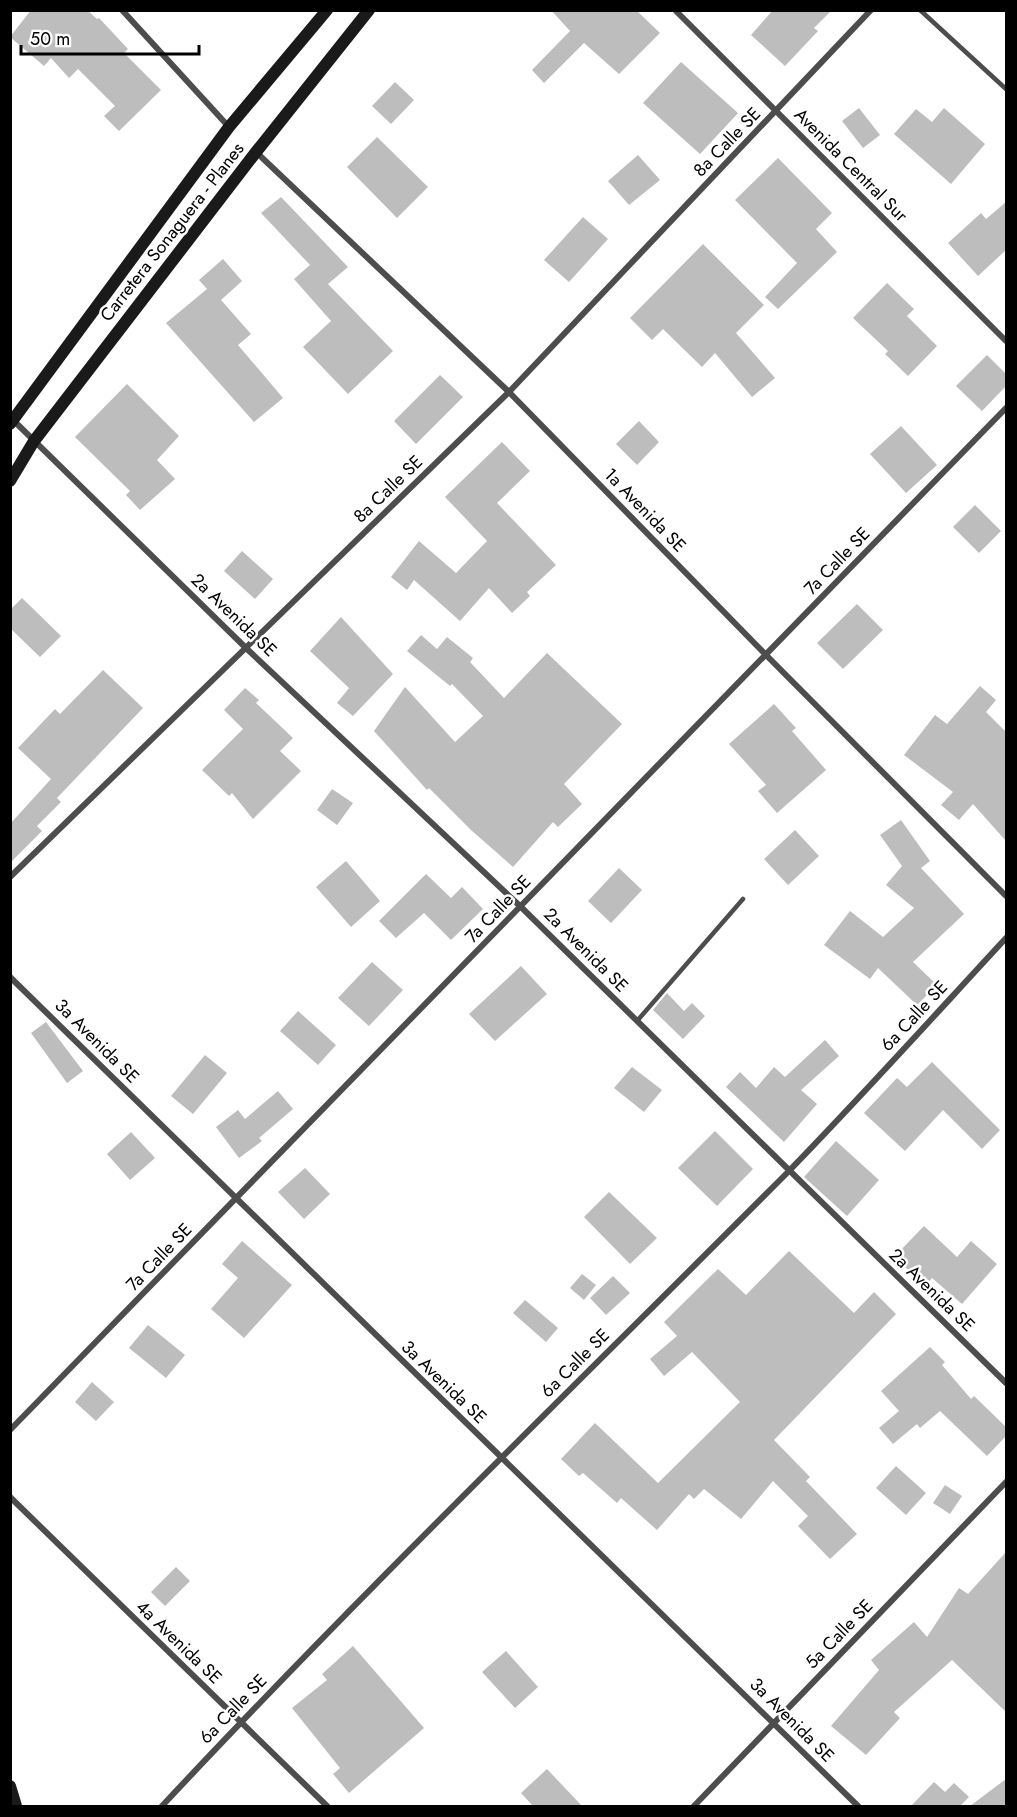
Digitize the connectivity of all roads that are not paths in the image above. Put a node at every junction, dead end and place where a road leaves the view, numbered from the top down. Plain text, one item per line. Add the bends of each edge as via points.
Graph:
1 (122, 10) edge
2 (327, 10) edge
3 (369, 10) edge
4 (675, 10) edge
5 (872, 10) edge
6 (920, 10) edge
7 (1006, 89) edge
8 (777, 112) junction
9 (230, 128) junction
10 (256, 152) junction
11 (1006, 341) edge
12 (509, 392) junction
13 (1006, 408) edge
14 (11, 421) edge
15 (34, 441) junction
16 (10, 481) edge
17 (246, 648) junction
18 (766, 655) junction
19 (10, 878) edge
20 (1006, 896) edge
21 (743, 899) dead end
22 (521, 907) junction
23 (1006, 938) edge
24 (10, 977) edge
25 (637, 1022) junction
26 (788, 1171) junction
27 (236, 1199) junction
28 (1006, 1383) edge
29 (10, 1430) edge
30 (500, 1458) junction
31 (1006, 1482) edge
32 (10, 1497) edge
33 (240, 1723) junction
34 (774, 1723) junction
35 (10, 1786) edge
36 (16, 1806) edge
37 (162, 1806) edge
38 (327, 1806) edge
39 (694, 1806) edge
40 (858, 1806) edge

1 - 9 street
2 - 9 main road, Carretera Sonaguera - Planes
3 - 10 main road, Carretera Sonaguera - Planes
4 - 8 street, Avenida Central Sur
5 - 8 street, 8a Calle SE
6 - 7 lane
8 - 11 street, Avenida Central Sur
8 - 12 street, 8a Calle SE
9 - 14 main road, Carretera Sonaguera - Planes
10 - 12 street, 1a Avenida SE
10 - 15 main road, Carretera Sonaguera - Planes
12 - 17 street, 8a Calle SE
12 - 18 street, 1a Avenida SE
13 - 18 street, 7a Calle SE
14 - 15 street, 2a Avenida SE
15 - 16 main road, Carretera Sonaguera - Planes
15 - 17 street, 2a Avenida SE
17 - 19 street, 8a Calle SE
17 - 22 street, 2a Avenida SE
18 - 20 street, 1a Avenida SE
18 - 22 street, 7a Calle SE
21 - 25 lane
22 - 25 street, 2a Avenida SE
22 - 27 street, 7a Calle SE
23 - 26 street, 6a Calle SE
24 - 27 street, 3a Avenida SE
25 - 26 street, 2a Avenida SE
26 - 28 street, 2a Avenida SE
26 - 30 street, 6a Calle SE
27 - 29 street, 7a Calle SE
27 - 30 street, 3a Avenida SE
30 - 33 street, 6a Calle SE
30 - 34 street, 3a Avenida SE
31 - 34 street, 5a Calle SE
32 - 33 street, 4a Avenida SE
33 - 37 street, 6a Calle SE
33 - 38 street, 4a Avenida SE
34 - 39 street, 5a Calle SE
34 - 40 street, 3a Avenida SE
35 - 36 main road

